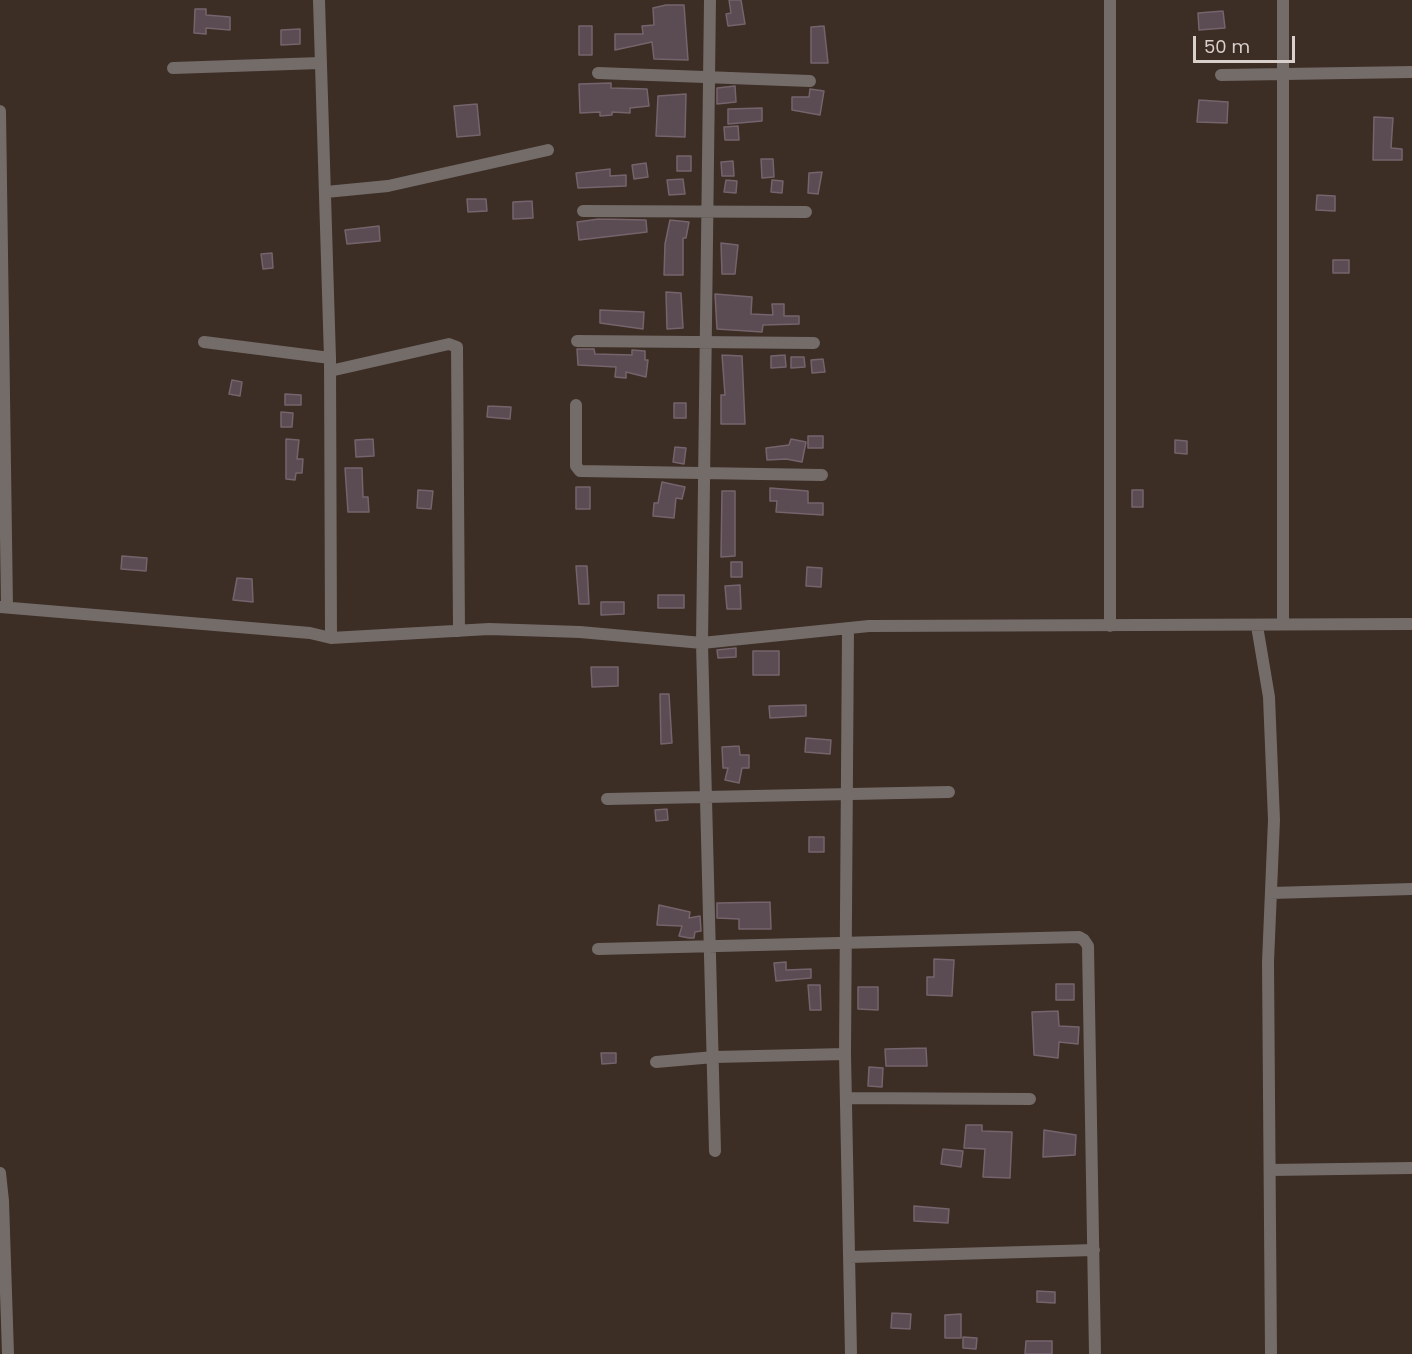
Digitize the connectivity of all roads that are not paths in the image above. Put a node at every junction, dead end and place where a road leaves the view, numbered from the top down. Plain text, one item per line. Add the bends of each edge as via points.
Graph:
1 (319, 0) edge
2 (710, 0) edge
3 (1110, 0) edge
4 (1283, 0) edge
5 (320, 63) junction
6 (173, 68) dead end
7 (1412, 72) edge
8 (598, 73) dead end
9 (1283, 73) junction
10 (1221, 75) dead end
11 (709, 77) junction
12 (810, 81) dead end
13 (0, 111) edge
14 (548, 150) dead end
15 (1, 192) edge
16 (326, 192) junction
17 (583, 211) dead end
18 (707, 212) junction
19 (806, 212) dead end
20 (577, 341) dead end
21 (204, 342) dead end
22 (814, 343) dead end
23 (706, 344) junction
24 (330, 358) junction
25 (330, 371) junction
26 (576, 405) dead end
27 (704, 475) junction
28 (822, 475) dead end
29 (4, 607) edge
30 (1283, 624) junction
31 (1412, 624) edge
32 (1110, 626) junction
33 (1257, 626) junction
34 (848, 629) junction
35 (459, 631) junction
36 (331, 638) junction
37 (702, 643) junction
38 (949, 792) dead end
39 (847, 794) junction
40 (706, 795) junction
41 (607, 800) dead end
42 (1412, 889) edge
43 (1271, 893) junction
44 (847, 944) junction
45 (710, 945) junction
46 (598, 949) dead end
47 (845, 1054) junction
48 (714, 1057) junction
49 (656, 1062) dead end
50 (847, 1098) junction
51 (1030, 1099) dead end
52 (715, 1151) dead end
53 (1412, 1168) edge
54 (1270, 1170) junction
55 (0, 1173) edge
56 (2, 1201) edge
57 (1094, 1250) junction
58 (849, 1257) junction
59 (5, 1350) edge
60 (851, 1354) edge
61 (1095, 1354) edge
62 (1271, 1354) edge

1 - 5 street
2 - 11 street
3 - 32 street
4 - 9 street
5 - 6 street
5 - 16 street
7 - 9 street
8 - 11 street
9 - 10 street
9 - 30 street
11 - 12 street
11 - 18 street
13 - 15 street
14 - 16 street via 388,186
15 - 29 street
16 - 24 street
17 - 18 street
18 - 19 street
18 - 23 street
20 - 23 street
21 - 24 street
22 - 23 street
23 - 27 street
24 - 25 street
25 - 35 street via 449,344 458,347
25 - 36 street
26 - 27 street via 576,466 580,471
27 - 28 street
27 - 37 street
29 - 36 street
30 - 31 street
30 - 33 street
32 - 33 street
32 - 34 street
33 - 43 street via 1269,697 1274,820
34 - 37 street
34 - 39 street
35 - 36 street
35 - 37 street via 580,632
37 - 40 street
38 - 39 street
39 - 40 street
39 - 44 street
40 - 41 street
40 - 45 street
42 - 43 street
43 - 54 street
44 - 45 street
44 - 47 street
44 - 57 street via 1079,937 1084,940 1088,946
45 - 46 street
45 - 48 street
47 - 48 street
47 - 50 street
48 - 49 street
48 - 52 street
50 - 51 street
50 - 58 street
53 - 54 street
54 - 62 street
55 - 56 street
56 - 59 street
57 - 58 street
57 - 61 street
58 - 60 street

